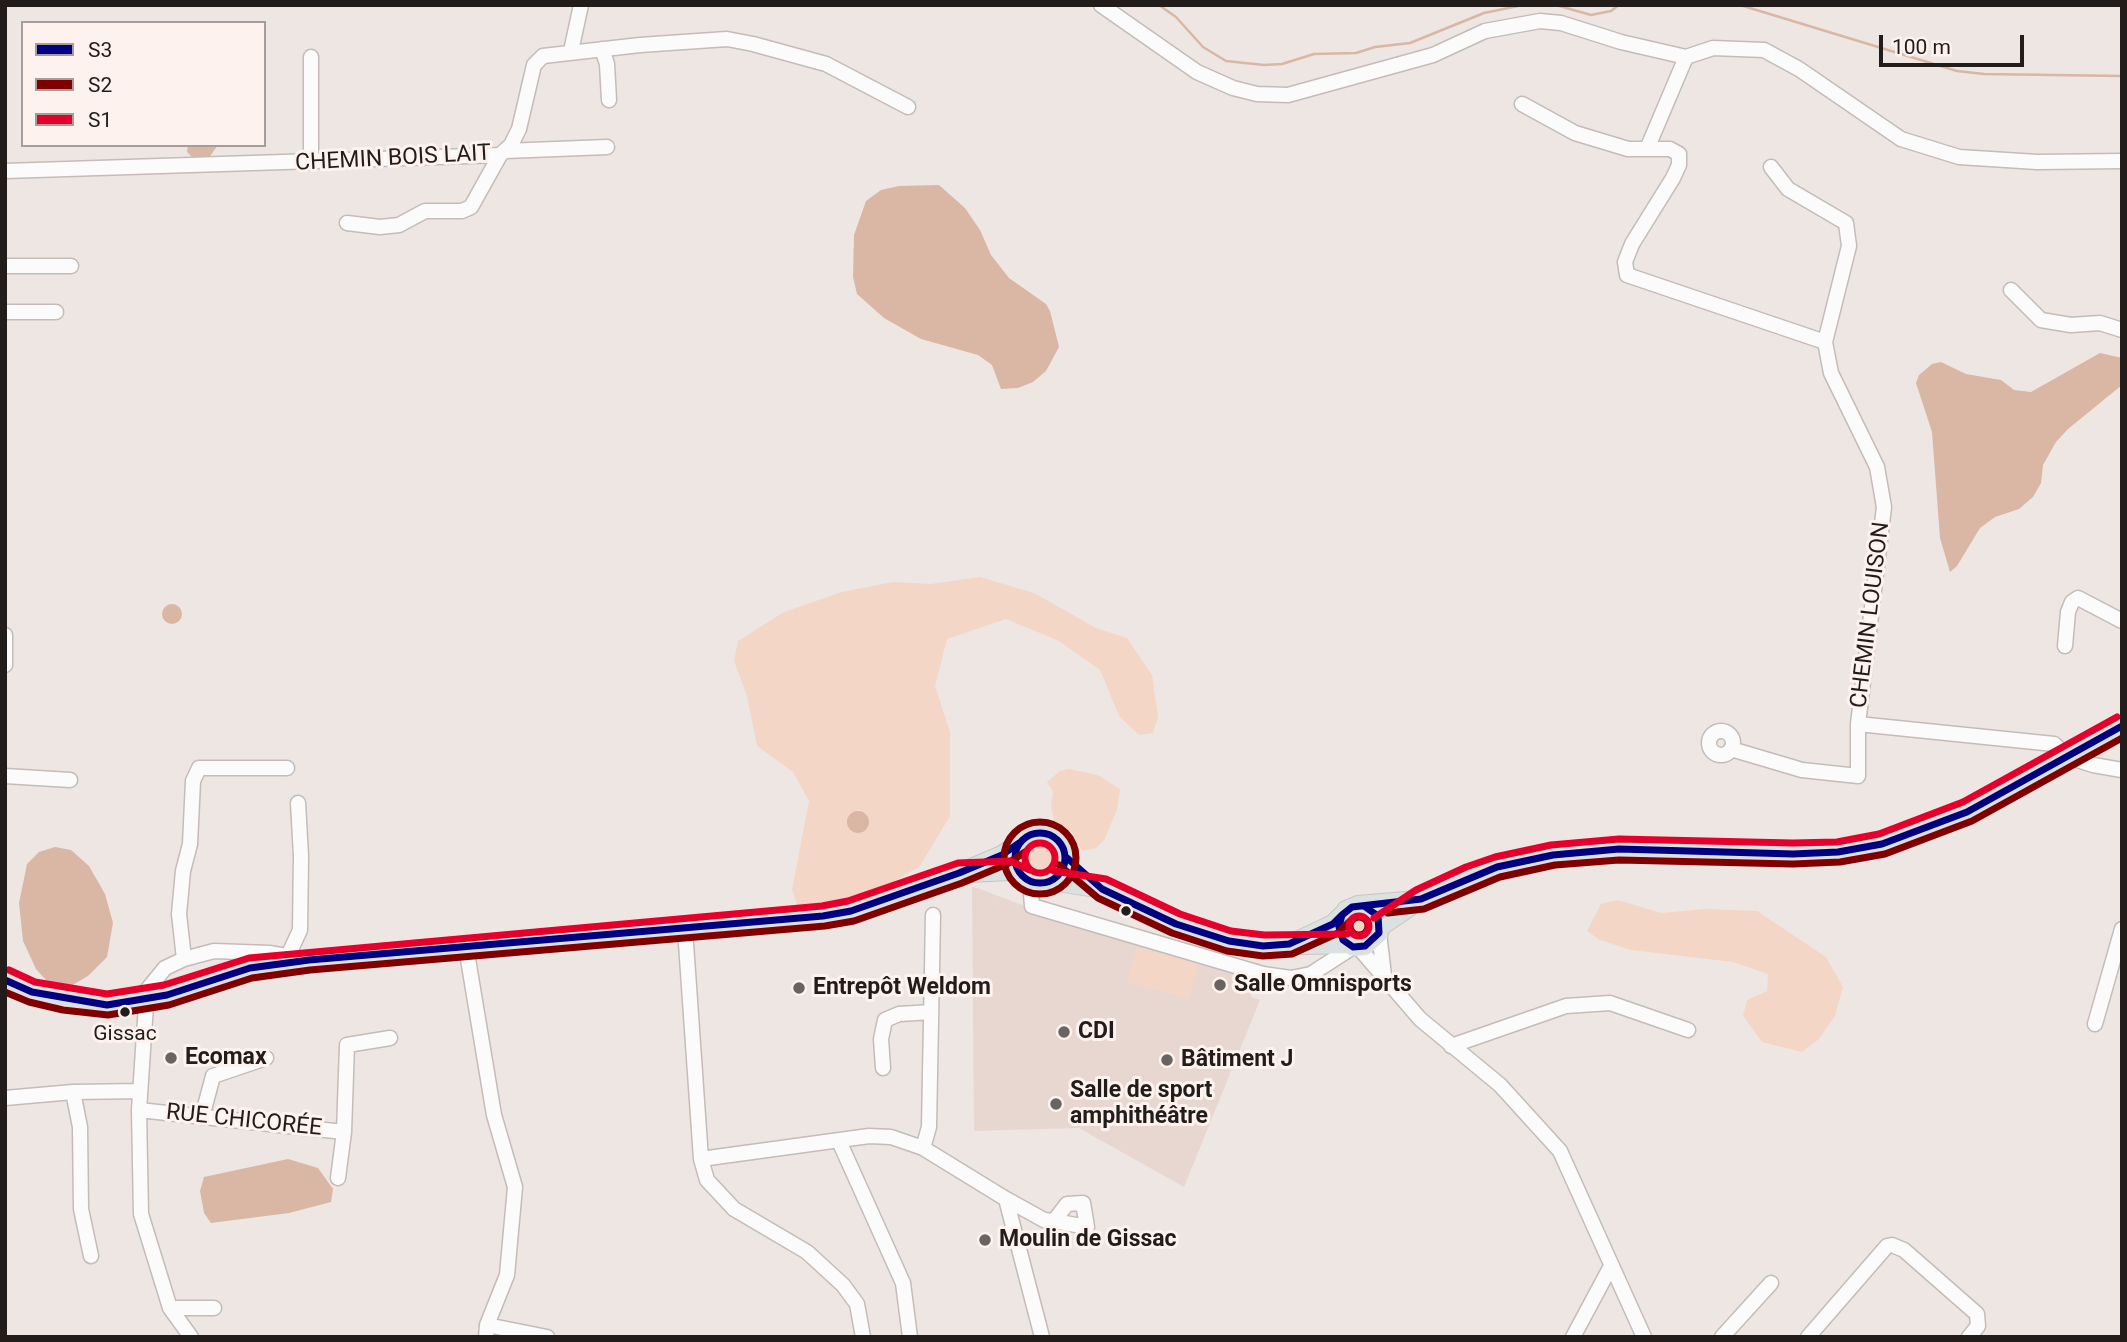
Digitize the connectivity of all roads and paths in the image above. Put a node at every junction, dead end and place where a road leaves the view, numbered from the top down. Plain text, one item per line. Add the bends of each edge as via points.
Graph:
1 (581, 5) edge
2 (1101, 5) edge
3 (602, 48) junction
4 (571, 51) junction
5 (311, 57) dead end
6 (1686, 57) junction
7 (609, 100) dead end
8 (1522, 104) dead end
9 (908, 107) dead end
10 (607, 147) dead end
11 (1647, 149) junction
12 (503, 153) junction
13 (2122, 160) edge
14 (311, 163) junction
15 (1771, 167) dead end
16 (5, 171) edge
17 (347, 223) dead end
18 (5, 266) edge
19 (71, 266) dead end
20 (2011, 290) dead end
21 (5, 312) edge
22 (56, 312) dead end
23 (2122, 330) edge
24 (1825, 342) junction
25 (2122, 621) edge
26 (5, 635) edge
27 (2065, 646) dead end
28 (5, 665) edge
29 (1858, 724) junction
30 (2122, 726) edge
31 (1731, 749) dead end
32 (2068, 757) junction
33 (287, 768) dead end
34 (2122, 770) edge
35 (5, 776) edge
36 (70, 780) dead end
37 (298, 803) dead end
38 (1019, 843) junction
39 (1066, 857) junction
40 (959, 873) junction
41 (1027, 880) junction
42 (1052, 881) junction
43 (1101, 889) junction
44 (1421, 899) junction
45 (1364, 906) junction
46 (933, 915) dead end
47 (1342, 915) junction
48 (685, 929) junction
49 (2122, 929) edge
50 (1379, 930) junction
51 (1289, 944) junction
52 (1353, 946) junction
53 (466, 947) junction
54 (288, 956) junction
55 (184, 959) junction
56 (309, 960) junction
57 (1384, 975) junction
58 (5, 980) edge
59 (2115, 980) edge
60 (145, 1000) junction
61 (931, 1012) junction
62 (2095, 1024) dead end
63 (1688, 1030) dead end
64 (390, 1038) dead end
65 (1451, 1046) junction
66 (266, 1058) dead end
67 (883, 1068) dead end
68 (140, 1091) junction
69 (73, 1092) junction
70 (5, 1098) edge
71 (139, 1110) junction
72 (202, 1117) junction
73 (344, 1132) junction
74 (839, 1141) junction
75 (923, 1148) junction
76 (701, 1159) junction
77 (338, 1178) dead end
78 (1006, 1199) junction
79 (1054, 1222) dead end
80 (91, 1256) dead end
81 (1611, 1266) junction
82 (1771, 1283) dead end
83 (170, 1308) junction
84 (214, 1308) dead end
85 (487, 1331) edge
86 (191, 1337) edge
87 (547, 1337) edge
88 (863, 1337) edge
89 (910, 1337) edge
90 (1042, 1337) edge
91 (1573, 1337) edge
92 (1644, 1337) edge
93 (1723, 1337) edge
94 (1808, 1337) edge
95 (1969, 1337) edge

1 - 4 street
2 - 6 street via 1197,72 1257,94 1288,95 1433,55 1485,31 1540,21
3 - 4 street, CHEMIN BOIS LAIT
3 - 7 street
3 - 9 street, CHEMIN BOIS LAIT via 738,41 826,64
4 - 12 street, CHEMIN BOIS LAIT via 542,56 534,65 519,129
5 - 14 street
6 - 11 street
6 - 13 street via 1713,48 1764,50 1901,139 1959,157 2037,162
8 - 11 street via 1575,133 1628,149
10 - 12 street
11 - 24 street via 1670,149 1679,154 1679,165 1632,244 1625,262 1627,275
12 - 14 street, CHEMIN BOIS LAIT
12 - 17 street via 471,206 462,211 425,211 399,225 380,227
14 - 16 street, CHEMIN BOIS LAIT
15 - 24 street via 1788,189 1846,223 1849,246
18 - 19 street
20 - 23 street via 2041,320 2100,323
21 - 22 street
24 - 29 street, CHEMIN LOUISON via 1830,373 1877,467 1884,507
25 - 27 street via 2078,598 2068,612
26 - 28 street
29 - 31 street via 1858,776 1802,770
29 - 32 street, CHEMIN LOUISON via 2054,744
30 - 32 main road
32 - 34 street, CHEMIN LOUISON
32 - 44 main road via 1967,812 1881,844 1793,854 1584,850 1497,867
33 - 55 street via 199,768 192,788 190,844 179,914
35 - 36 street
37 - 54 street via 300,930
38 - 39 main road via 1031,834 1047,833 1060,842
38 - 40 main road
38 - 41 main road via 1014,859
39 - 42 main road via 1062,871
39 - 43 main road
40 - 41 main road via 1009,871
40 - 48 main road via 851,911
41 - 42 main road
41 - 52 street via 1032,906 1044,911 1276,977 1311,974
42 - 43 main road
43 - 51 main road via 1211,937 1244,944
44 - 45 main road
44 - 50 main road
45 - 47 main road via 1352,907
45 - 50 main road via 1378,916
46 - 61 street
47 - 51 main road
47 - 52 main road via 1340,933
48 - 53 main road
48 - 76 street
49 - 59 street
50 - 52 main road via 1371,943
50 - 57 street
51 - 52 main road
52 - 57 street
53 - 56 main road
53 - 85 street via 494,1115 515,1187 507,1276
54 - 55 street via 214,951
54 - 56 street
55 - 60 street via 165,968 146,990
56 - 60 main road via 250,968
57 - 65 street via 1408,1006
58 - 60 main road via 32,992 94,1004
59 - 62 street
60 - 68 street
61 - 67 street via 899,1014 885,1020
61 - 75 street via 929,1127
63 - 65 street via 1609,1003 1566,1006
64 - 73 street via 347,1045
65 - 81 street via 1500,1085 1560,1152
66 - 72 street via 213,1076
68 - 69 street
68 - 71 street
69 - 70 street
69 - 80 street via 80,1127 81,1209
71 - 72 street, RUE CHICORÉE
71 - 83 street via 141,1214
72 - 73 street, RUE CHICORÉE
73 - 77 street, RUE CHICORÉE
74 - 75 street via 891,1137
74 - 76 street
74 - 89 street via 903,1283
75 - 78 street
76 - 88 street via 707,1180 734,1209 807,1252 843,1285 857,1304
78 - 79 street
78 - 90 street
81 - 91 street
81 - 92 street
82 - 93 street
83 - 84 street
83 - 86 street
85 - 87 street
94 - 95 street via 1892,1245 1904,1250 1977,1314 1978,1326

